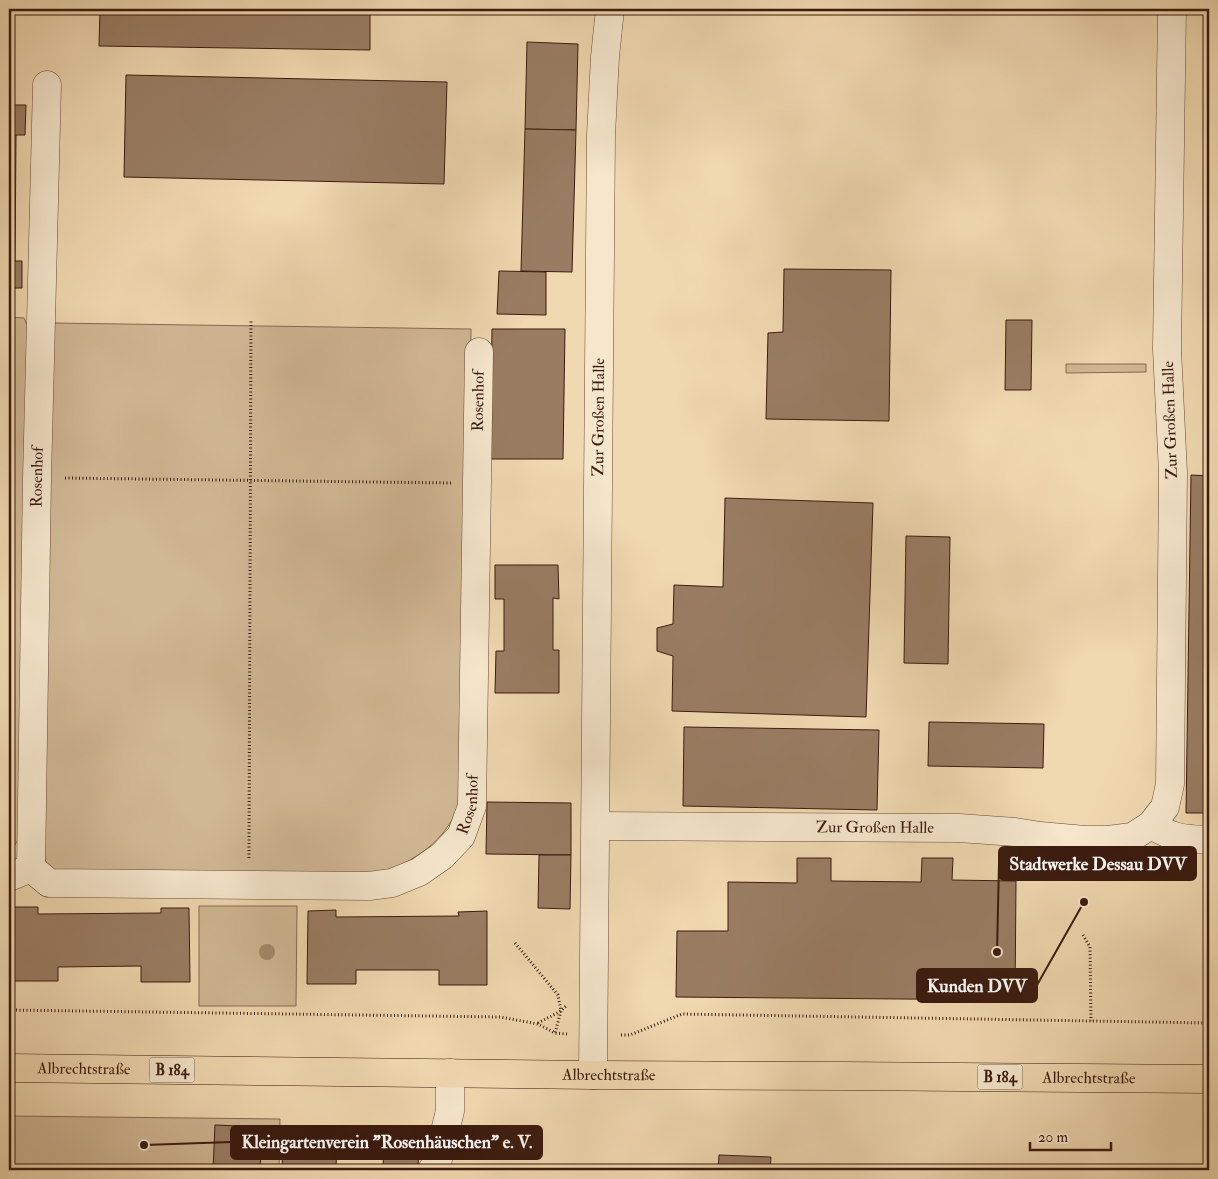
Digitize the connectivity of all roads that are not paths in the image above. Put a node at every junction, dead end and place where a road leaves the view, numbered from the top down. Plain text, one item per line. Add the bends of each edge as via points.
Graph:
1 (610, 9) edge
2 (1172, 9) edge
3 (48, 85) dead end
4 (479, 352) dead end
5 (1151, 825) junction
6 (596, 826) junction
7 (1209, 840) edge
8 (20, 873) edge
9 (9, 1068) edge
10 (450, 1073) junction
11 (593, 1075) junction
12 (1209, 1079) edge
13 (432, 1170) edge

1 - 6 street, Zur Großen Halle via 601,135
2 - 5 street, Zur Großen Halle via 1167,349 1173,473 1170,784 1165,807
3 - 8 street, Rosenhof via 37,478
4 - 8 street, Rosenhof via 472,806 461,836 420,872 392,883 369,886 49,883
5 - 6 street, Zur Großen Halle via 1132,836 1108,840 958,828
5 - 7 street via 1183,839
6 - 11 street, Zur Großen Halle
9 - 10 main road, Albrechtstraße / B 184
10 - 11 main road, Albrechtstraße / B 184
10 - 13 street via 450,1111 437,1163
11 - 12 main road, Albrechtstraße / B 184

